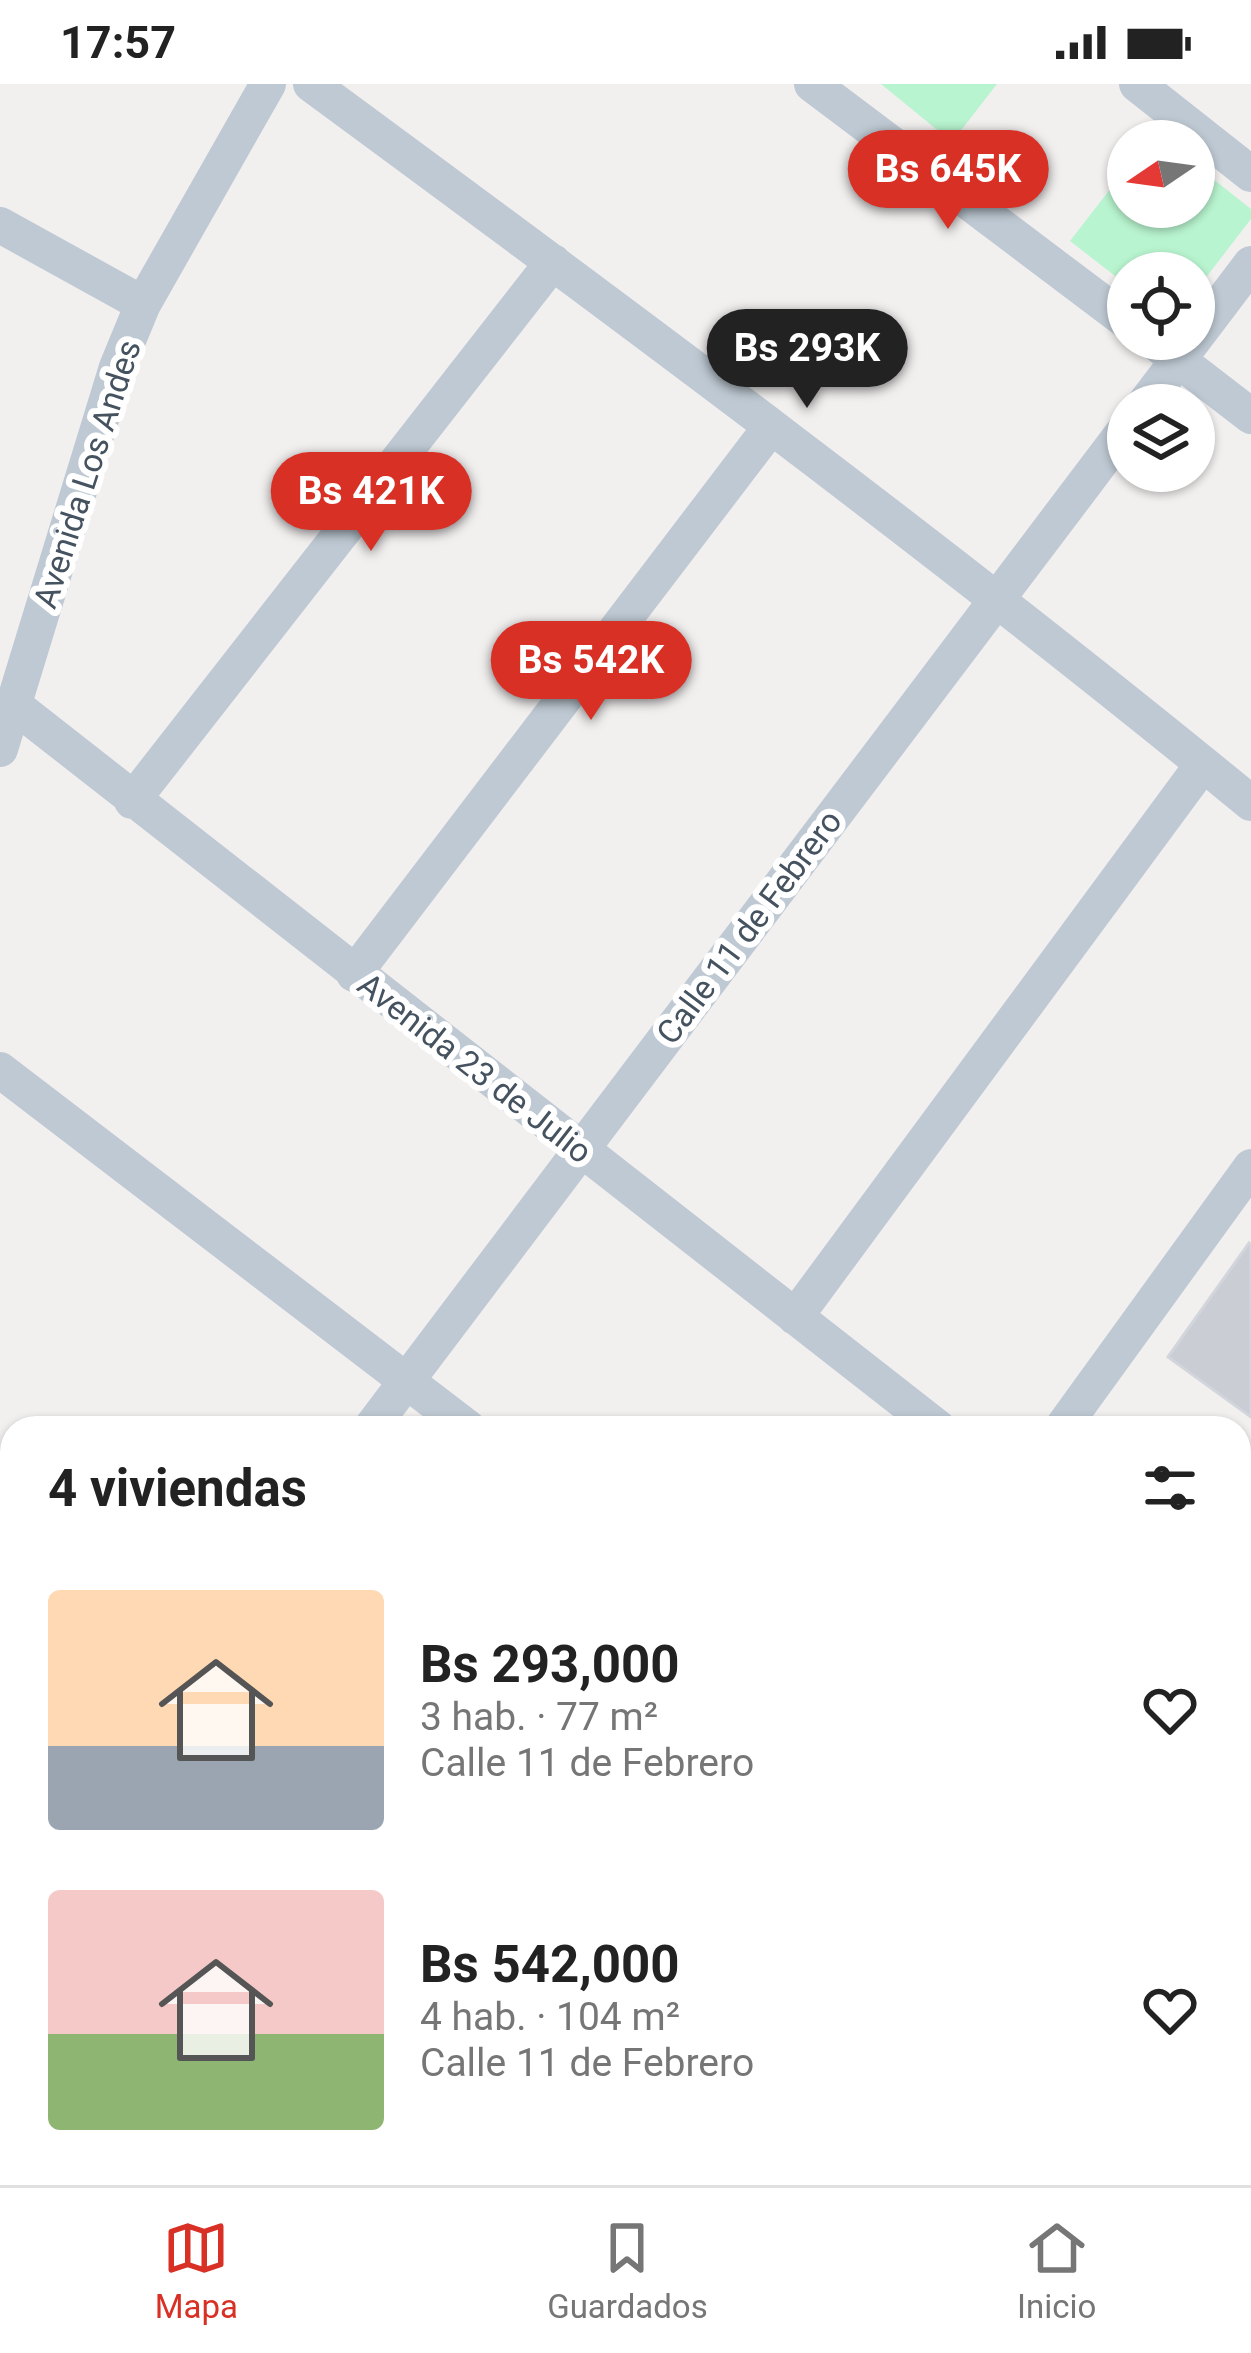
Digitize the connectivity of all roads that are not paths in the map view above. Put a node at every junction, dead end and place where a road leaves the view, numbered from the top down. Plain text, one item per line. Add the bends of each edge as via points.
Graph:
1 (268, 84) edge
2 (311, 84) edge
3 (812, 84) edge
4 (1137, 84) edge
5 (1251, 174) edge
6 (0, 225) edge
7 (554, 262) junction
8 (1251, 264) edge
9 (1215, 300) edge
10 (143, 304) junction
11 (1107, 306) edge
12 (1177, 360) edge
13 (1251, 416) edge
14 (770, 428) junction
15 (1107, 455) edge
16 (996, 601) junction
17 (15, 706) junction
18 (0, 749) edge
19 (1203, 764) junction
20 (132, 801) junction
21 (1251, 802) edge
22 (354, 974) junction
23 (0, 1070) edge
24 (580, 1150) junction
25 (1251, 1167) edge
26 (795, 1317) junction
27 (407, 1381) junction
28 (379, 1416) edge
29 (452, 1416) edge
30 (923, 1416) edge
31 (1070, 1416) edge

1 - 10 street, Avenida Los Andes
2 - 7 street
3 - 11 street
4 - 5 street
6 - 10 street
7 - 14 street
7 - 20 street
8 - 9 street
10 - 17 street, Avenida Los Andes
12 - 13 street
14 - 16 street
14 - 22 street
15 - 16 street, Calle 11 de Febrero
16 - 19 street
16 - 24 street, Calle 11 de Febrero
17 - 18 street, Avenida Los Andes
17 - 20 street, Avenida 23 de Julio
19 - 21 street
19 - 26 street
20 - 22 street, Avenida 23 de Julio
22 - 24 street, Avenida 23 de Julio
23 - 27 street
24 - 26 street, Avenida 23 de Julio
24 - 27 street, Calle 11 de Febrero
25 - 31 street
26 - 30 street, Avenida 23 de Julio
27 - 28 street, Calle 11 de Febrero
27 - 29 street

